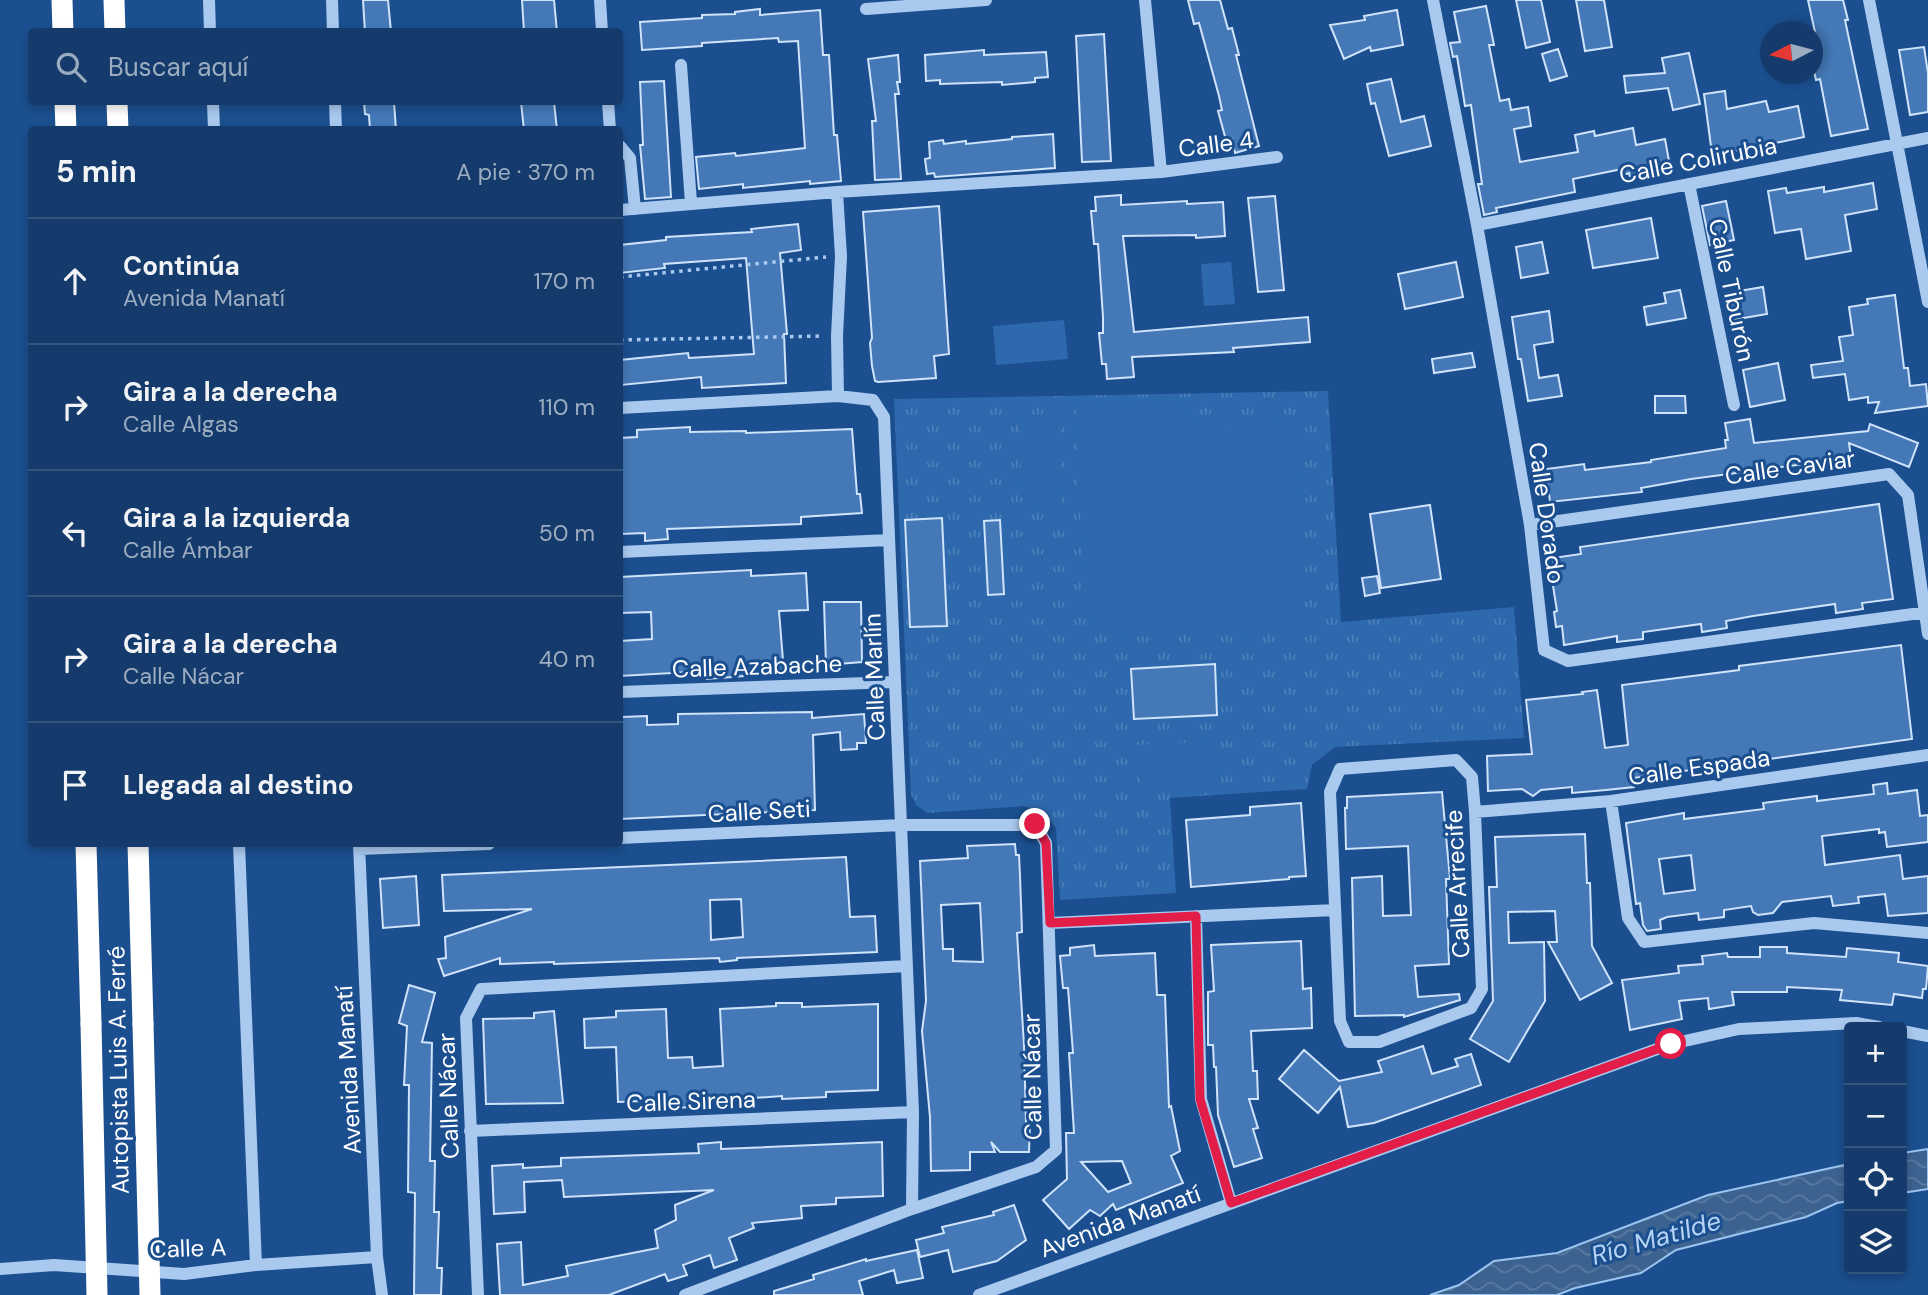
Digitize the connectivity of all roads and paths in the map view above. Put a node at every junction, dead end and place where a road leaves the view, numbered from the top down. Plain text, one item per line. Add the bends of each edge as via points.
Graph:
1 (62, 0) edge
2 (114, 0) edge
3 (209, 0) edge
4 (332, 0) edge
5 (600, 0) edge
6 (986, 0) edge
7 (1145, 0) edge
8 (1433, 0) edge
9 (1869, 0) edge
10 (866, 9) dead end
11 (63, 28) edge
12 (115, 28) edge
13 (210, 28) edge
14 (333, 28) edge
15 (602, 28) edge
16 (681, 65) dead end
17 (65, 105) edge
18 (117, 105) edge
19 (213, 105) edge
20 (335, 105) edge
21 (608, 105) edge
22 (66, 126) edge
23 (118, 126) edge
24 (214, 126) edge
25 (336, 126) edge
26 (610, 126) edge
27 (1928, 138) edge
28 (1896, 144) junction
29 (623, 150) edge
30 (1277, 158) dead end
31 (1161, 172) junction
32 (1689, 184) junction
33 (837, 192) junction
34 (691, 203) junction
35 (635, 208) junction
36 (623, 210) edge
37 (1477, 225) junction
38 (841, 256) junction
39 (623, 277) edge
40 (1928, 302) edge
41 (837, 336) junction
42 (623, 340) edge
43 (838, 396) junction
44 (1734, 405) dead end
45 (623, 408) edge
46 (1530, 524) junction
47 (889, 540) junction
48 (623, 552) edge
49 (1926, 612) edge
50 (1928, 634) edge
51 (895, 682) junction
52 (623, 692) edge
53 (1928, 755) edge
54 (1611, 801) junction
55 (1475, 812) junction
56 (901, 825) junction
57 (623, 838) edge
58 (86, 847) edge
59 (138, 847) edge
60 (239, 847) edge
61 (359, 847) edge
62 (1335, 910) junction
63 (1196, 916) junction
64 (1050, 923) junction
65 (1928, 933) edge
66 (907, 966) junction
67 (1844, 1024) edge
68 (1907, 1032) edge
69 (1928, 1036) edge
70 (913, 1112) junction
71 (470, 1131) junction
72 (1231, 1203) junction
73 (912, 1209) junction
74 (377, 1257) junction
75 (256, 1265) junction
76 (0, 1269) edge
77 (97, 1295) edge
78 (150, 1295) edge
79 (382, 1295) edge
80 (478, 1295) edge
81 (685, 1295) edge
82 (979, 1295) edge

1 - 11 highway
2 - 12 highway
3 - 13 street
4 - 14 street
5 - 15 street
6 - 10 street
7 - 31 street
8 - 37 street, Calle Dorado
9 - 28 street
16 - 34 street
17 - 22 highway
18 - 23 highway
19 - 24 street
20 - 25 street
21 - 26 street
27 - 28 street, Calle Colirubia
28 - 32 street, Calle Colirubia
28 - 40 street
29 - 35 street via 630,158
30 - 31 street, Calle 4
31 - 33 street, Calle 4
32 - 37 street, Calle Colirubia
32 - 44 street, Calle Tiburón
33 - 34 street, Calle 4
33 - 38 street
34 - 35 street, Calle 4
35 - 36 street, Calle 4
37 - 46 street, Calle Dorado
38 - 39 path
38 - 41 street
41 - 42 path
41 - 43 street
43 - 45 street, Calle Marlín
43 - 47 street, Calle Marlín via 873,400 884,417
46 - 49 street, Calle Caviar via 1889,474 1908,495
46 - 49 street, Calle Dorado via 1544,650 1568,662
47 - 48 street
47 - 51 street, Calle Marlín
49 - 50 street, Calle Caviar
51 - 52 street, Calle Azabache
51 - 56 street, Calle Marlín
53 - 54 street, Calle Espada
54 - 55 street, Calle Espada
54 - 65 street via 1628,918 1644,942 1814,923
55 - 62 street, Calle Arrecife via 1472,777 1456,760 1340,769 1330,792
55 - 62 street, Calle Arrecife via 1482,989 1471,1008 1379,1042 1349,1042 1340,1021
56 - 57 street, Calle Seti
56 - 64 street, Calle Nácar via 1035,824 1046,843
56 - 66 street, Calle Marlín
58 - 77 highway, Autopista Luis A. Ferré, bridge
59 - 78 highway, Autopista Luis A. Ferré, bridge
60 - 75 street
61 - 74 street, Avenida Manatí
62 - 63 street
63 - 64 street
63 - 72 street via 1200,1099
64 - 73 street, Calle Nácar via 1056,1150 1036,1167
66 - 70 street, Calle Marlín
66 - 71 street, Calle Nácar via 481,989 466,1018
67 - 72 street, Avenida Manatí via 1739,1029 1671,1044
68 - 69 street
70 - 71 street, Calle Sirena
70 - 73 street, Calle Marlín
71 - 80 street, Calle Nácar
72 - 82 street, Avenida Manatí
73 - 81 street, Calle Nácar
74 - 75 street, Calle A
74 - 79 street, Avenida Manatí
75 - 76 street, Calle A via 184,1274 54,1265

